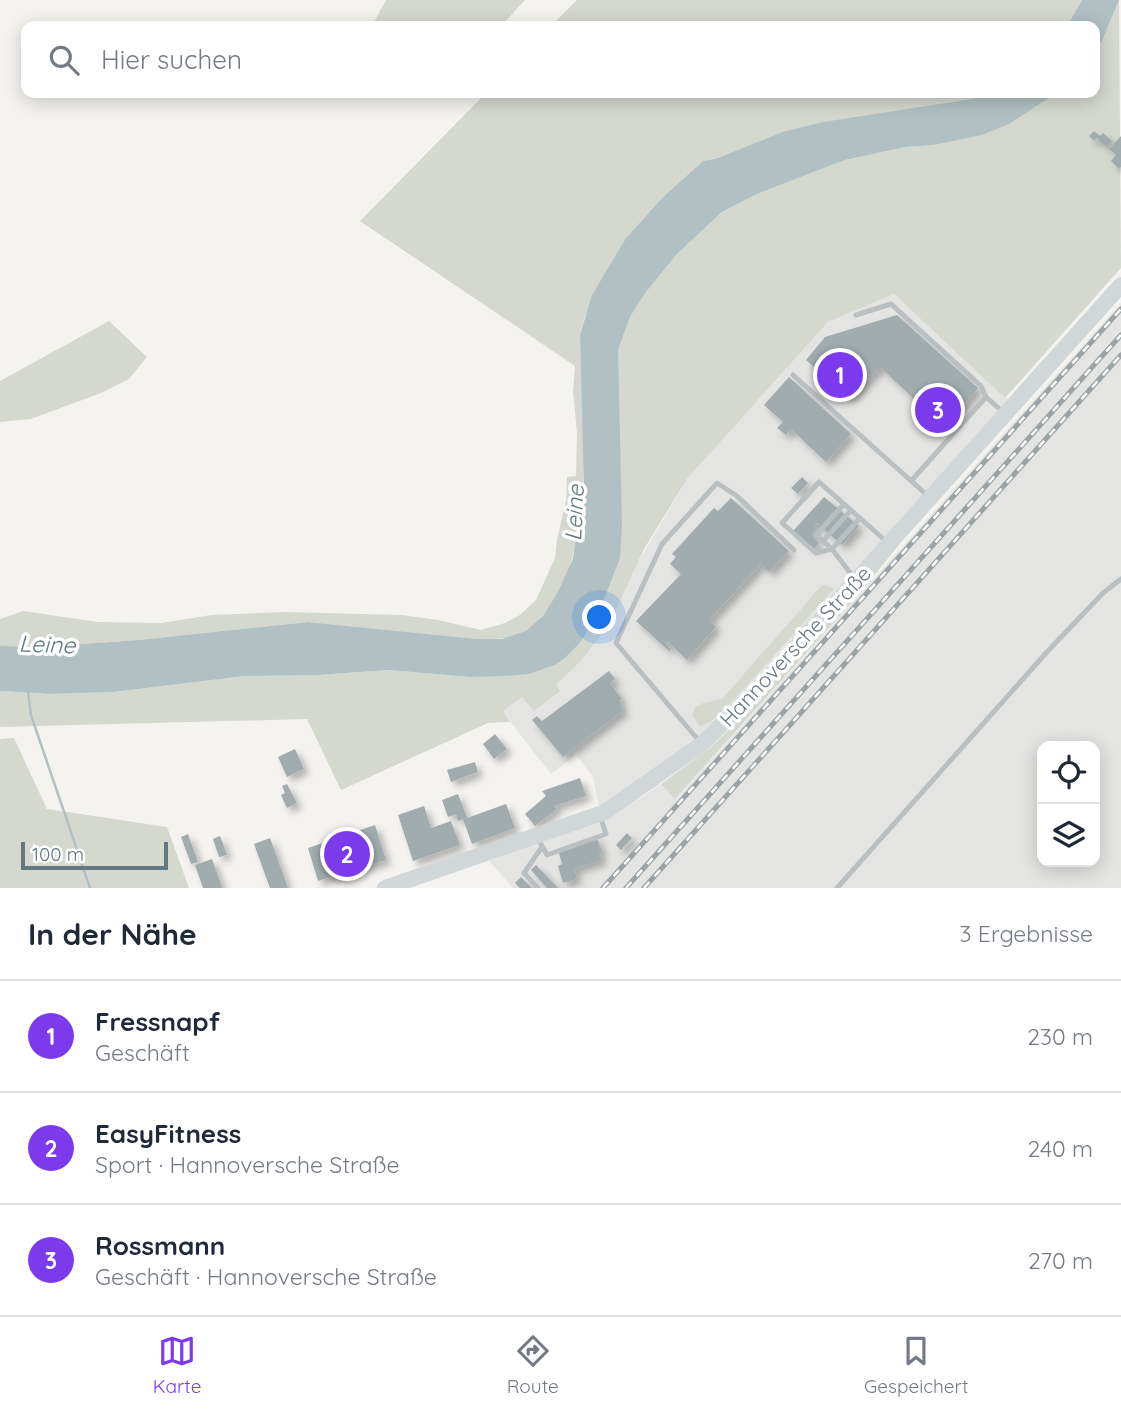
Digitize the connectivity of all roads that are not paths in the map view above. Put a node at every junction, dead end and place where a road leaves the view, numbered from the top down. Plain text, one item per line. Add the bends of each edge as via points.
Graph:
1 (1121, 285) edge
2 (856, 315) dead end
3 (793, 375) dead end
4 (986, 397) junction
5 (1006, 414) junction
6 (912, 480) junction
7 (930, 498) junction
8 (844, 504) junction
9 (850, 510) junction
10 (859, 519) junction
11 (823, 541) junction
12 (889, 544) junction
13 (832, 549) junction
14 (794, 550) dead end
15 (1121, 579) edge
16 (856, 581) junction
17 (702, 744) junction
18 (540, 842) junction
19 (385, 888) edge
20 (538, 888) edge
21 (836, 888) edge

1 - 5 street, Hannoversche Straße
2 - 4 lane via 891,304 981,386
3 - 6 lane
4 - 5 lane
4 - 6 lane
5 - 7 street, Hannoversche Straße
6 - 7 lane
7 - 12 street, Hannoversche Straße
8 - 9 lane
8 - 11 lane via 816,535
8 - 13 lane via 819,482 782,523 816,554
9 - 10 lane
9 - 11 lane
10 - 12 lane
10 - 13 lane
11 - 13 lane
12 - 16 street, Hannoversche Straße
13 - 16 lane
14 - 17 lane via 717,482 662,544 616,643
15 - 21 lane via 1046,653
16 - 17 street, Hannoversche Straße
17 - 18 street, Hannoversche Straße via 625,799
18 - 19 street, Hannoversche Straße
18 - 20 lane via 524,873

